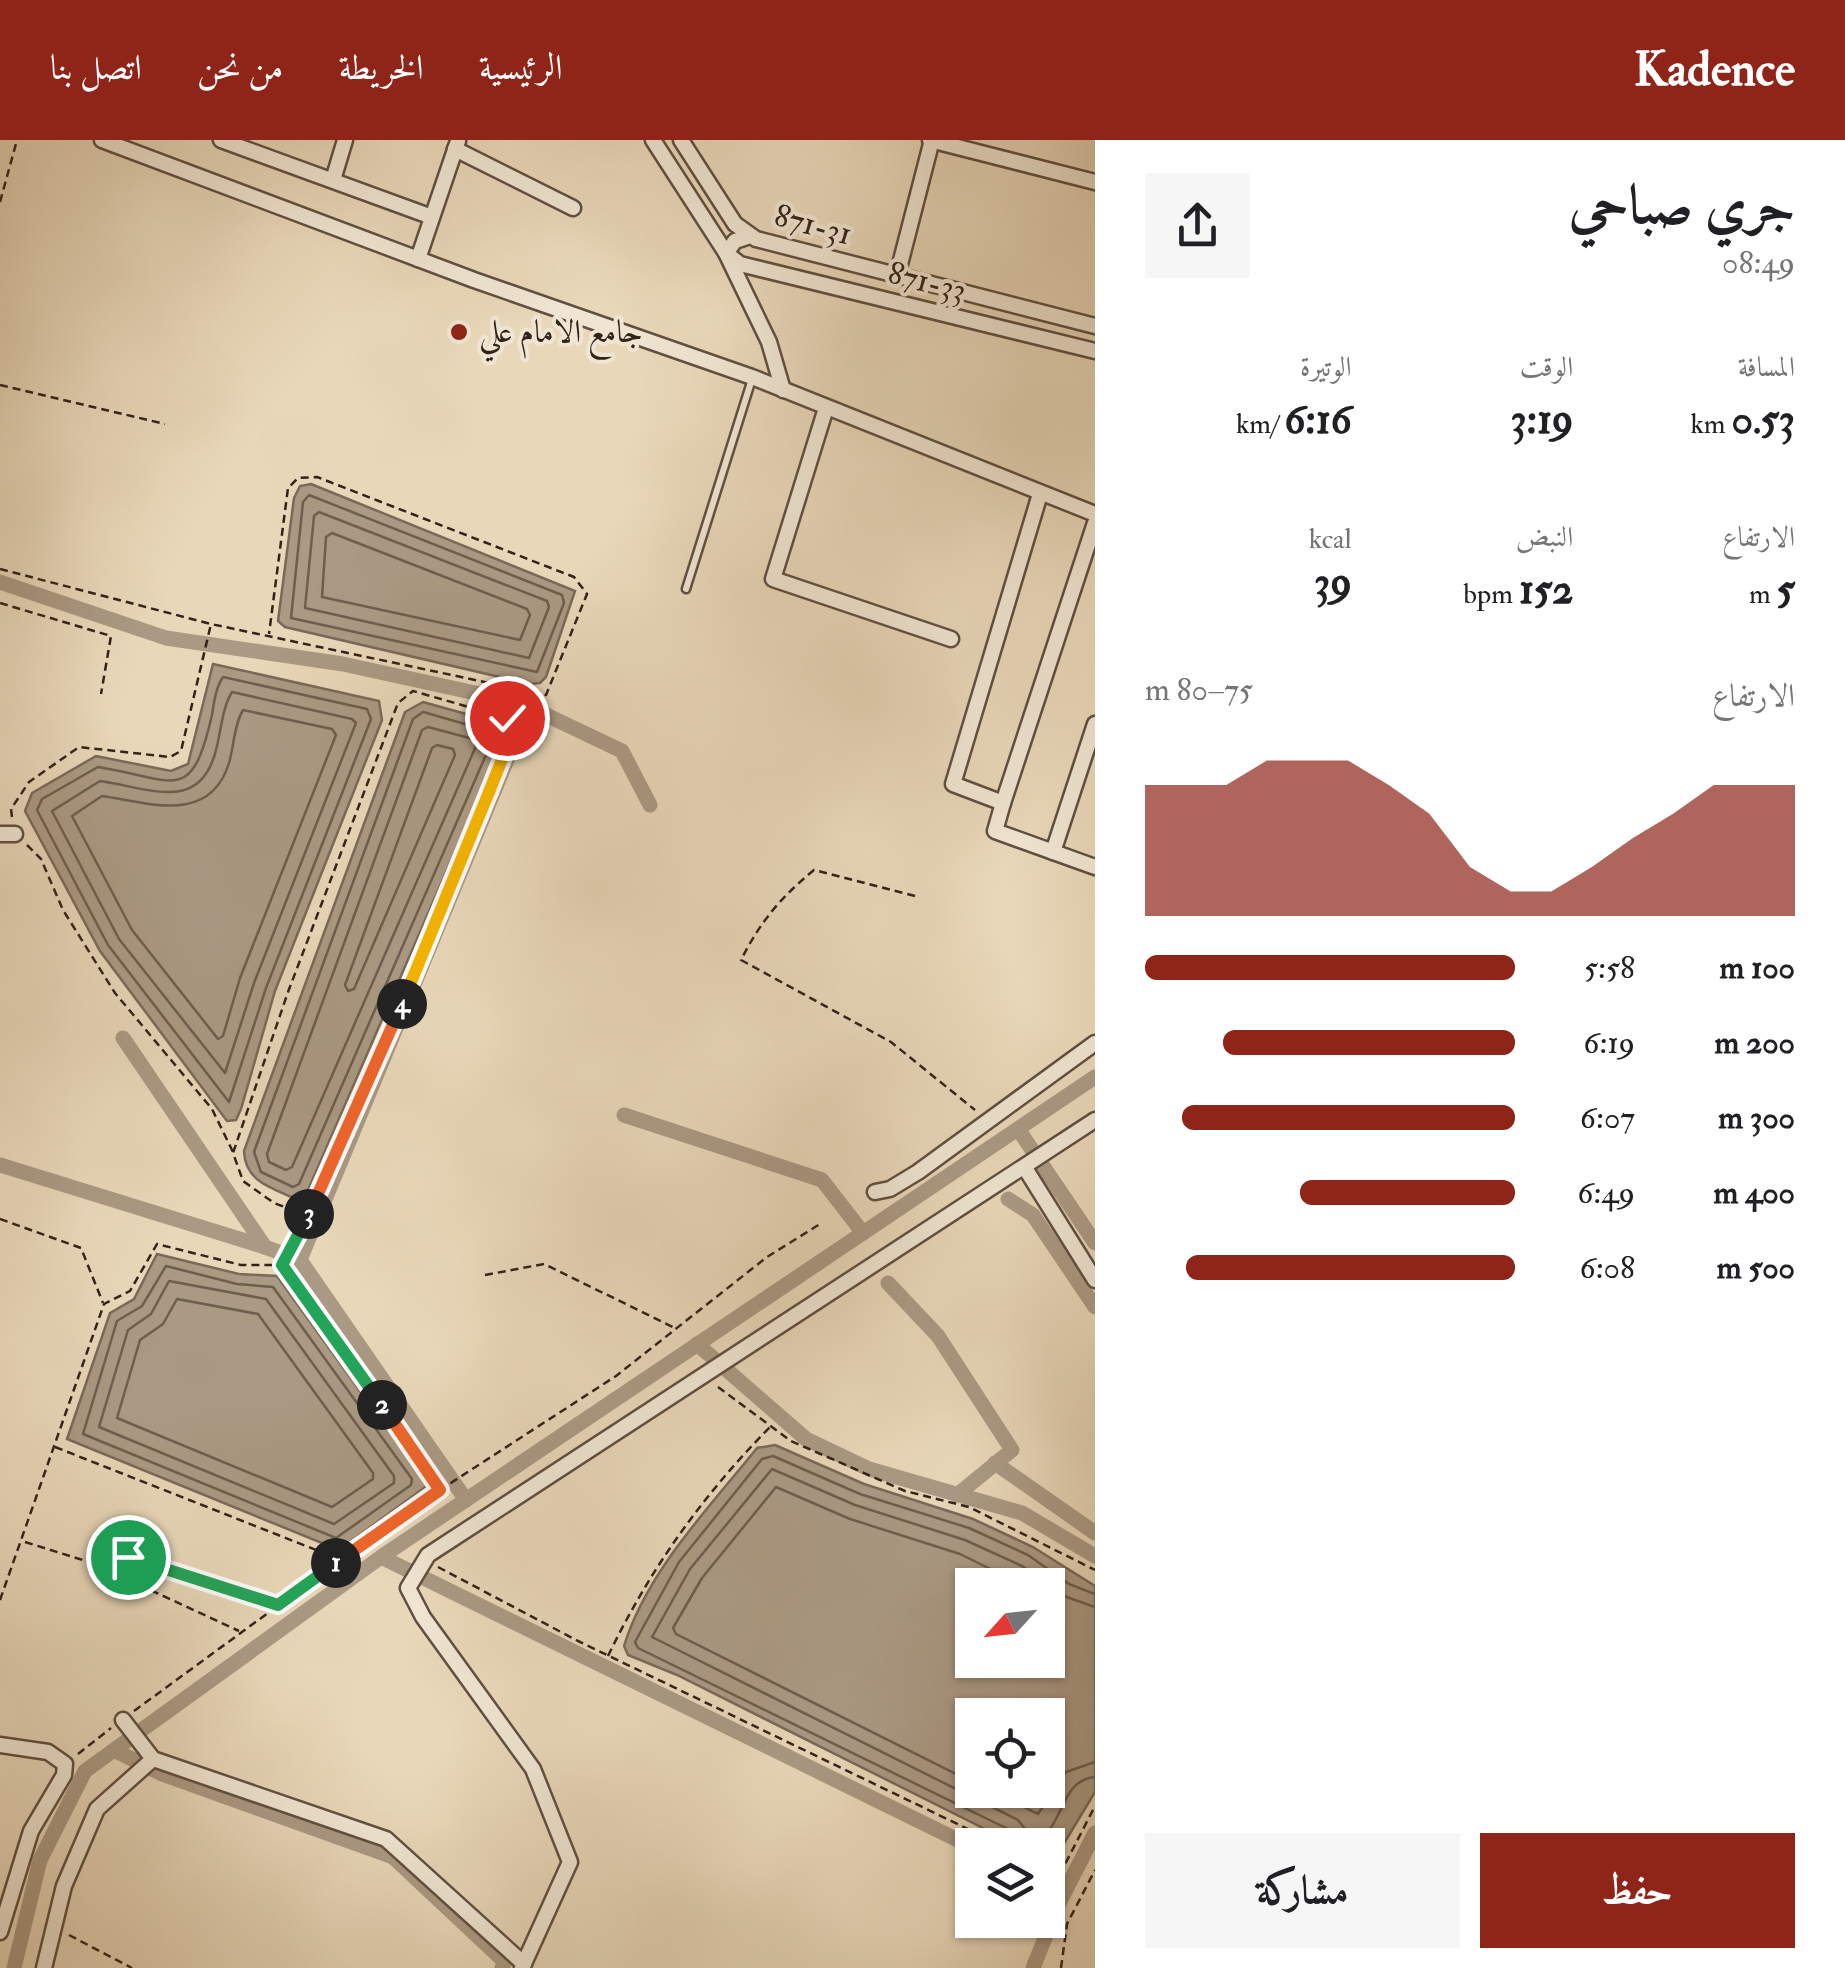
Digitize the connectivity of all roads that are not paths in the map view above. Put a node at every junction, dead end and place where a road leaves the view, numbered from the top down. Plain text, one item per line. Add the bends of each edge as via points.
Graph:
1 (102, 140) edge
2 (346, 140) edge
3 (653, 140) edge
4 (680, 140) edge
5 (931, 140) edge
6 (225, 141) edge
7 (456, 144) edge
8 (333, 180) junction
9 (1095, 182) edge
10 (573, 208) dead end
11 (432, 216) junction
12 (750, 236) junction
13 (726, 253) junction
14 (418, 259) junction
15 (746, 267) junction
16 (897, 276) junction
17 (1095, 326) edge
18 (770, 342) junction
19 (1095, 351) edge
20 (752, 377) junction
21 (783, 390) junction
22 (826, 408) junction
23 (1040, 494) junction
24 (1095, 514) edge
25 (1095, 523) edge
26 (686, 588) dead end
27 (950, 640) dead end
28 (1095, 724) edge
29 (1003, 802) junction
30 (1053, 852) junction
31 (1095, 867) edge
32 (1095, 1043) edge
33 (1095, 1120) edge
34 (1025, 1168) junction
35 (875, 1192) dead end
36 (1095, 1280) edge
37 (122, 1720) road end
38 (0, 1744) edge
39 (153, 1759) junction
40 (0, 1932) edge
41 (523, 1966) edge
42 (44, 1968) edge

1 - 14 street
2 - 8 street
3 - 13 street
4 - 12 street via 734,224
5 - 9 street
5 - 16 street
6 - 8 street
7 - 10 street
7 - 11 street
8 - 11 street
11 - 14 street
12 - 13 street
12 - 15 street
12 - 16 street, 871-31
13 - 15 street
13 - 18 street
14 - 20 street
15 - 18 street
15 - 19 street, 871-33
16 - 17 street, 871-31
18 - 21 street
20 - 21 street
20 - 26 lane
21 - 22 street
22 - 23 street
22 - 27 street via 773,579
23 - 24 street
23 - 29 street via 953,784
25 - 29 street
28 - 30 street
29 - 30 street via 995,831
30 - 31 street
32 - 35 street via 918,1172
33 - 34 street
34 - 36 street
34 - 41 street via 700,1374 424,1560 408,1588 533,1768 570,1862
37 - 39 street
38 - 40 street via 48,1752 65,1764 32,1831
39 - 41 street via 386,1839
39 - 42 street via 97,1809 64,1886

